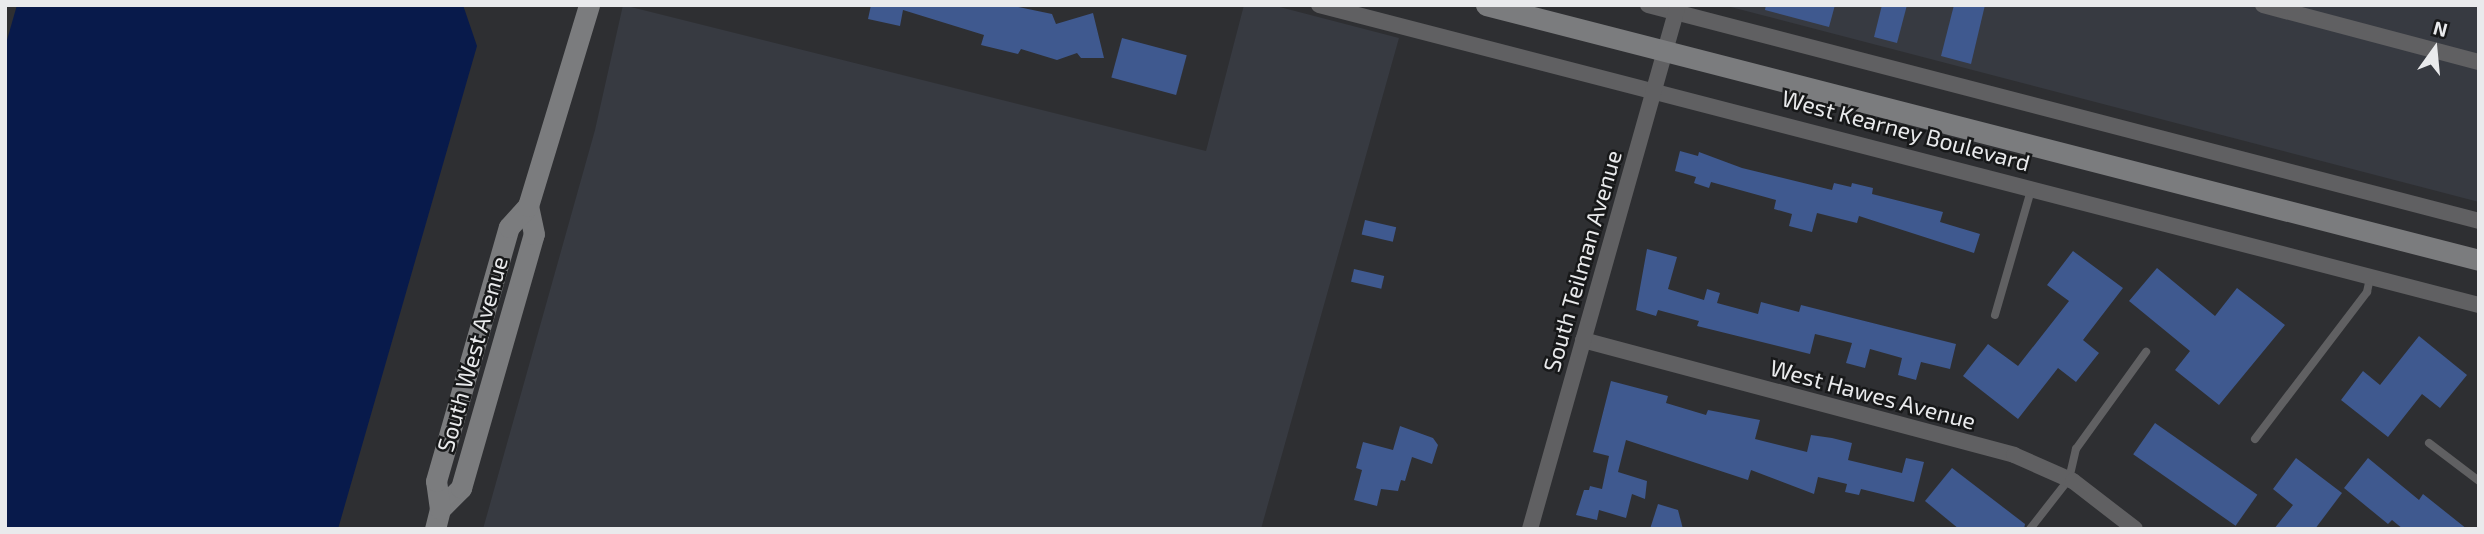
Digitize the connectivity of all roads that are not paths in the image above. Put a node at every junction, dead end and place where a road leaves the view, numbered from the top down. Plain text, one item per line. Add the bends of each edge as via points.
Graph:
1 (589, 5) edge
2 (1320, 5) edge
3 (1486, 5) edge
4 (1648, 5) edge
5 (2263, 5) edge
6 (1677, 9) edge
7 (1665, 52) junction
8 (2479, 62) edge
9 (1653, 92) junction
10 (2031, 190) junction
11 (2479, 221) edge
12 (2479, 260) edge
13 (2370, 278) junction
14 (2479, 305) edge
15 (1996, 315) dead end
16 (1583, 340) junction
17 (2146, 352) dead end
18 (2255, 439) dead end
19 (2429, 443) dead end
20 (2069, 479) junction
21 (2479, 481) edge
22 (437, 519) edge
23 (1530, 529) edge
24 (2030, 529) edge
25 (2135, 529) edge

1 - 22 main road, South West Avenue via 528,206 509,227 436,481
2 - 9 street, West Kearney Boulevard
3 - 7 main road, West Kearney Boulevard
4 - 6 street
5 - 8 street
6 - 7 street, South Teilman Avenue
6 - 11 street
7 - 9 street, South Teilman Avenue
7 - 12 main road, West Kearney Boulevard
9 - 10 street, West Kearney Boulevard
9 - 16 street, South Teilman Avenue
10 - 13 street, West Kearney Boulevard
10 - 15 lane
13 - 14 street, West Kearney Boulevard
13 - 18 lane via 2367,292
16 - 20 street, West Hawes Avenue via 2014,454
16 - 23 street, South Teilman Avenue
17 - 20 lane via 2076,449
19 - 21 lane
20 - 24 lane
20 - 25 street, West Hawes Avenue

